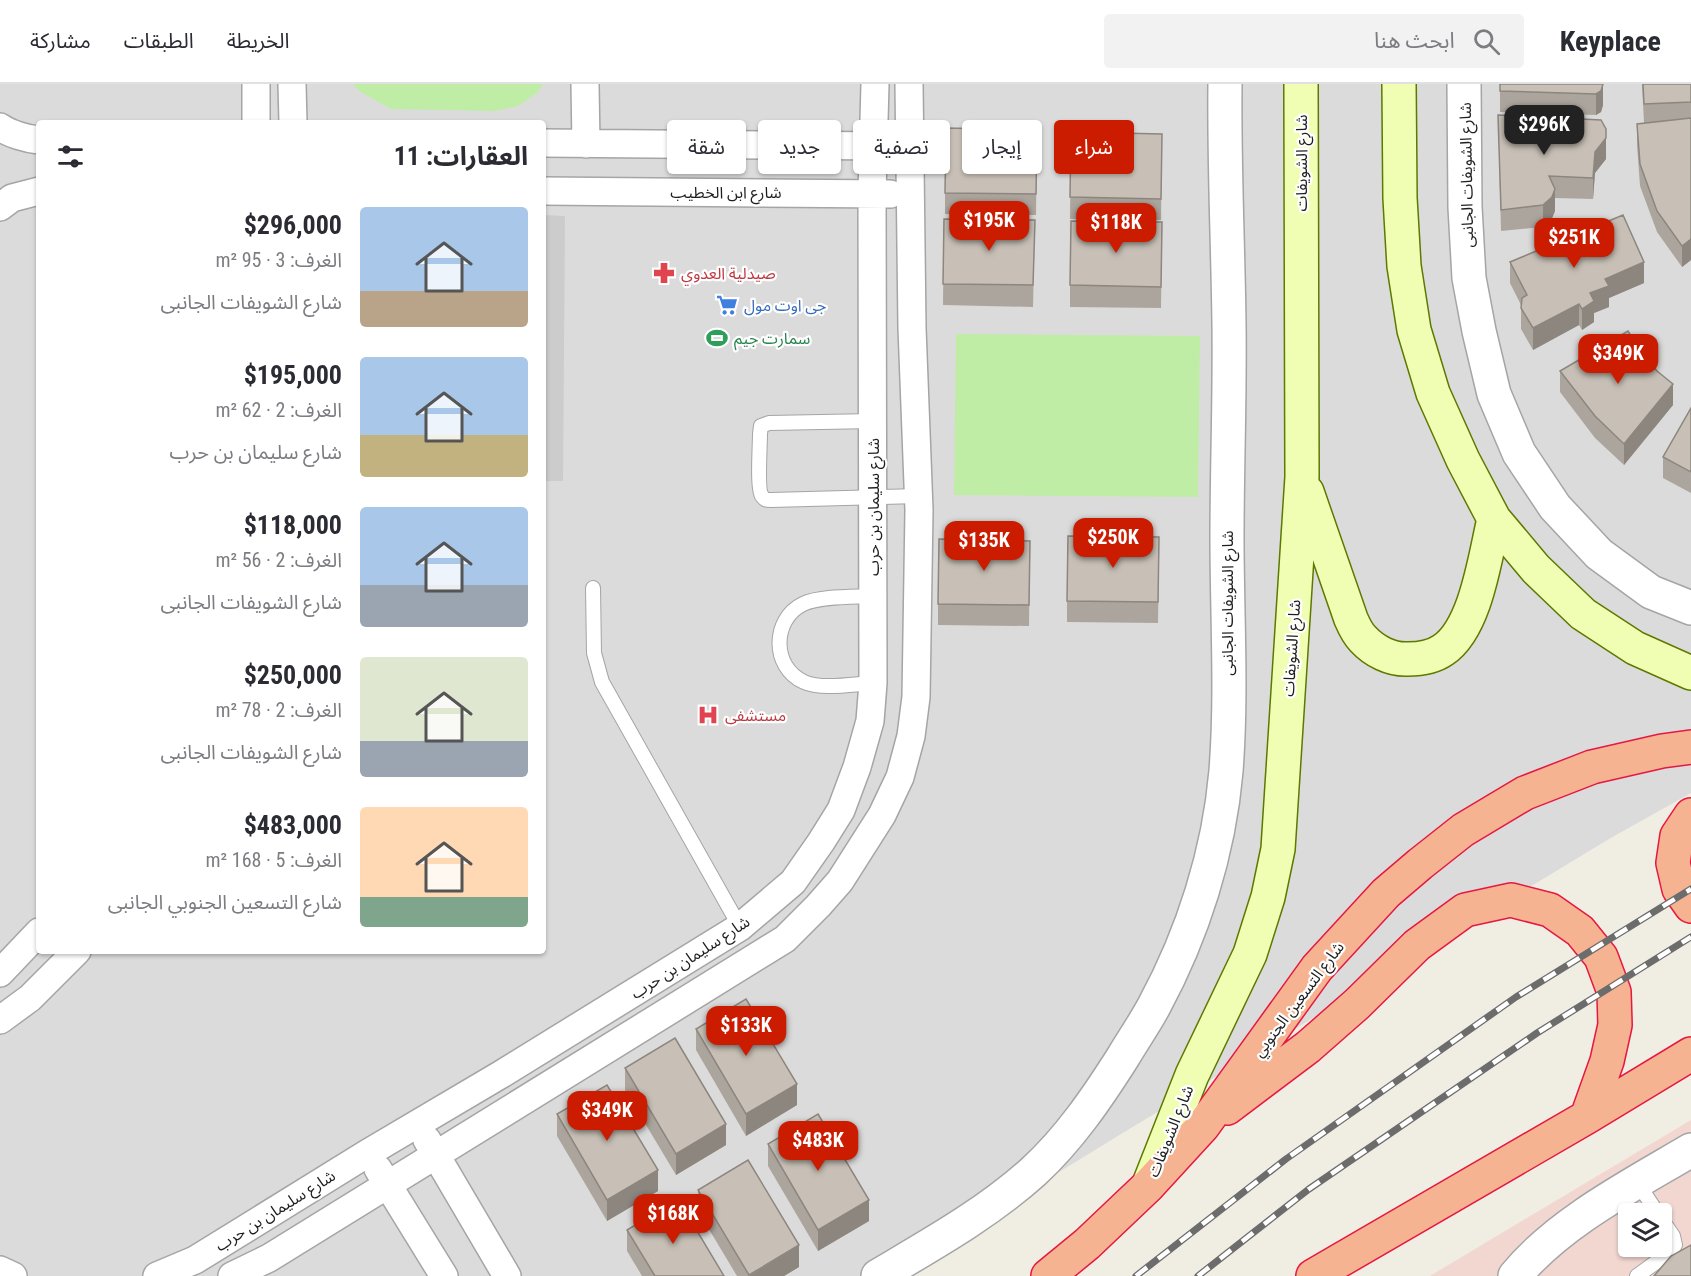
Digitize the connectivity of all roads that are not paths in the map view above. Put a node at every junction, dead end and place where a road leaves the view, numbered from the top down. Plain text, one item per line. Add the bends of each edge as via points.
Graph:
1 (256, 84) edge
2 (292, 84) edge
3 (585, 84) edge
4 (875, 84) edge
5 (909, 84) edge
6 (1225, 84) edge
7 (1301, 84) edge
8 (1399, 84) edge
9 (1464, 84) edge
10 (256, 120) edge
11 (293, 120) edge
12 (874, 120) edge
13 (909, 120) edge
14 (0, 127) edge
15 (36, 140) edge
16 (546, 143) edge
17 (586, 144) junction
18 (853, 146) edge
19 (872, 174) edge
20 (909, 174) edge
21 (546, 191) edge
22 (36, 192) edge
23 (872, 194) junction
24 (909, 194) junction
25 (0, 207) edge
26 (874, 421) junction
27 (1302, 477) junction
28 (919, 496) junction
29 (873, 497) junction
30 (1494, 519) junction
31 (593, 588) dead end
32 (872, 596) junction
33 (1691, 608) edge
34 (1691, 674) edge
35 (873, 683) junction
36 (1691, 747) edge
37 (1691, 815) edge
38 (1691, 906) edge
39 (740, 927) junction
40 (36, 935) edge
41 (75, 954) edge
42 (0, 973) edge
43 (0, 1020) edge
44 (1691, 1054) edge
45 (1587, 1117) junction
46 (418, 1124) junction
47 (1203, 1126) junction
48 (1691, 1150) edge
49 (368, 1153) junction
50 (436, 1156) junction
51 (1637, 1182) junction
52 (388, 1185) junction
53 (1147, 1187) junction
54 (1651, 1203) edge
55 (1663, 1257) edge
56 (0, 1270) edge
57 (13, 1276) edge
58 (158, 1276) edge
59 (232, 1276) edge
60 (444, 1276) edge
61 (507, 1276) edge
62 (878, 1276) edge
63 (1048, 1276) edge
64 (1313, 1276) edge
65 (1515, 1276) edge
66 (1637, 1276) edge

1 - 10 street
2 - 11 street
3 - 17 street
4 - 12 street, شارع سليمان بن حرب
5 - 13 street, شارع سليمان بن حرب
6 - 62 street, شارع الشويفات الجانبى via 1228,724 1226,773 1208,871 1175,964 1153,1008 1100,1094 1070,1134 996,1203
7 - 27 main road, شارع الشويفات
8 - 30 main road via 1404,266 1414,330 1433,393
9 - 33 street, شارع الشويفات الجانبى via 1469,278 1494,394 1519,453 1555,507 1599,554 1651,592
14 - 15 street
16 - 17 street
17 - 18 street
19 - 23 street, شارع سليمان بن حرب
20 - 24 street, شارع سليمان بن حرب
21 - 23 street, شارع ابن الخطيب
22 - 25 street via 12,198
23 - 24 street, شارع ابن الخطيب
23 - 26 street, شارع سليمان بن حرب
24 - 28 street, شارع سليمان بن حرب
26 - 29 street, شارع سليمان بن حرب
26 - 29 lane via 769,423 761,426 760,434 760,492 766,500
27 - 30 main road via 1351,620 1362,638 1379,652 1400,659 1422,658 1442,651 1459,635 1475,596
27 - 53 main road, شارع الشويفات via 1278,849 1268,897 1250,954 1192,1075
28 - 29 lane
28 - 50 street, شارع سليمان بن حرب via 916,697 911,736 900,777 882,814 840,880 785,939
29 - 32 street, شارع سليمان بن حرب
30 - 34 main road via 1536,569 1583,614 1635,648
31 - 39 lane via 594,653 602,682
32 - 35 street, شارع سليمان بن حرب
32 - 35 lane via 804,603 790,613 781,627 778,643 790,673 804,682
35 - 39 street, شارع سليمان بن حرب via 870,721 841,810 793,882
36 - 47 highway, شارع التسعين الجنوبي via 1592,767 1525,793 1463,830 1386,893 1317,968
37 - 38 highway via 1677,836 1672,863 1679,889
39 - 46 street, شارع سليمان بن حرب
40 - 42 street
41 - 43 street via 30,998
44 - 45 highway
45 - 47 highway via 1615,1025 1614,992 1601,957 1580,931 1550,910 1511,900 1465,910 1417,945 1308,1047
45 - 64 highway
46 - 49 street, شارع سليمان بن حرب
46 - 50 street
47 - 53 highway, شارع التسعين الجنوبي
48 - 51 street
49 - 52 street
49 - 58 street, شارع سليمان بن حرب via 195,1260
50 - 52 street, شارع سليمان بن حرب
50 - 61 street
51 - 54 lane
51 - 65 street via 1549,1242
52 - 59 street, شارع سليمان بن حرب via 269,1258
52 - 60 street
53 - 63 highway, شارع التسعين الجنوبي
55 - 66 lane
56 - 57 street

